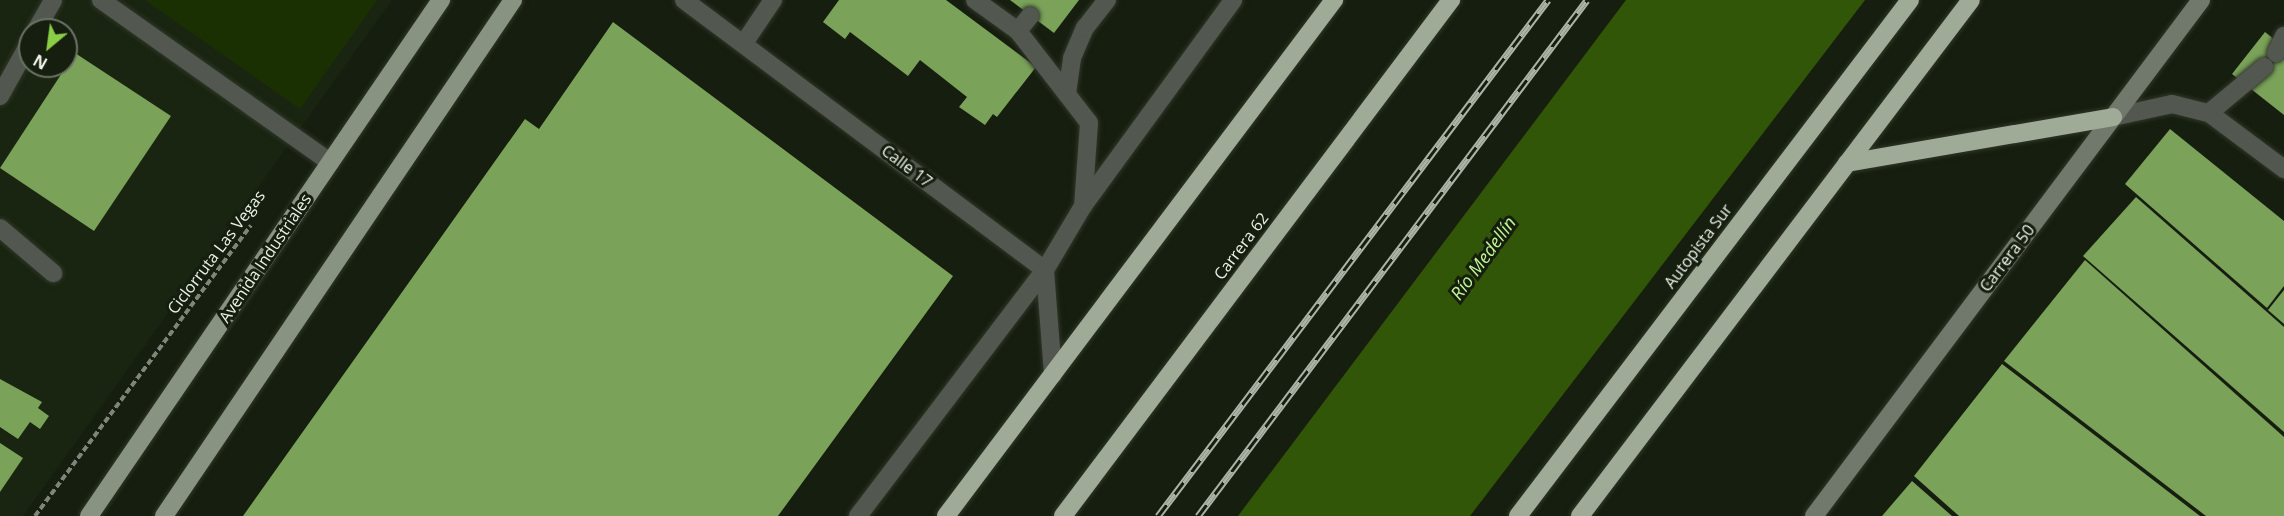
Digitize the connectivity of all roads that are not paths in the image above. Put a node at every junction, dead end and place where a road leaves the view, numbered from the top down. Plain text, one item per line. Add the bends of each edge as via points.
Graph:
1 (53, 0) edge
2 (101, 0) edge
3 (441, 0) edge
4 (513, 0) edge
5 (684, 0) edge
6 (773, 0) edge
7 (975, 0) edge
8 (1107, 0) edge
9 (1233, 0) edge
10 (1334, 0) edge
11 (1451, 0) edge
12 (1910, 0) edge
13 (1971, 0) edge
14 (2201, 0) edge
15 (1030, 16) dead end
16 (43, 18) edge
17 (1018, 31) junction
18 (2284, 36) edge
19 (744, 43) junction
20 (18, 64) edge
21 (1067, 94) junction
22 (0, 96) edge
23 (2209, 113) junction
24 (2113, 117) junction
25 (330, 162) junction
26 (1847, 163) junction
27 (2284, 170) edge
28 (1083, 206) junction
29 (0, 228) edge
30 (1045, 270) junction
31 (53, 273) dead end
32 (1053, 375) junction
33 (89, 516) edge
34 (164, 516) edge
35 (858, 516) edge
36 (946, 516) edge
37 (1063, 516) edge
38 (1518, 516) edge
39 (1580, 516) edge
40 (1814, 516) edge

1 - 16 street
2 - 25 street
3 - 25 main road, Avenida Industriales
4 - 34 main road
5 - 19 street, Calle 17
6 - 19 street
7 - 17 street
8 - 21 street via 1085,27 1072,58
9 - 28 street
10 - 32 highway
11 - 37 highway, Carrera 62
12 - 38 highway, Autopista Sur
13 - 26 highway
14 - 24 street, Carrera 50
15 - 17 street
17 - 21 street
18 - 23 street via 2270,60
19 - 30 street, Calle 17
20 - 22 street
21 - 28 street via 1089,123
23 - 24 street via 2172,104
23 - 27 street
24 - 26 highway
24 - 40 street, Carrera 50
25 - 33 main road, Avenida Industriales
26 - 39 highway
28 - 30 street
29 - 31 street
30 - 32 street
30 - 35 street
32 - 36 highway

